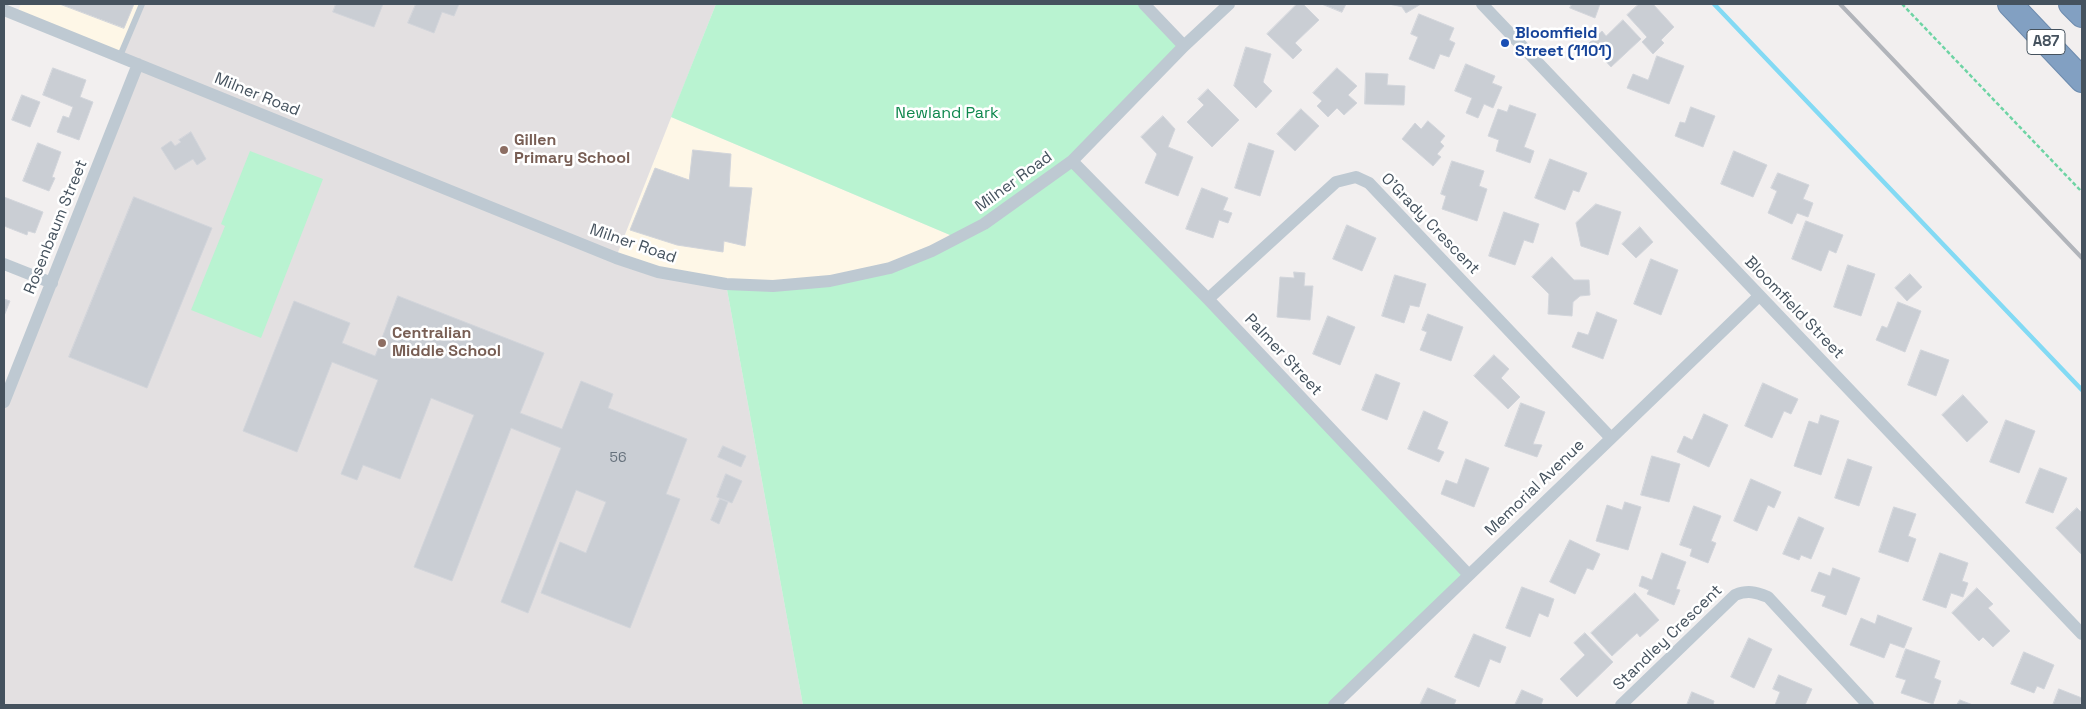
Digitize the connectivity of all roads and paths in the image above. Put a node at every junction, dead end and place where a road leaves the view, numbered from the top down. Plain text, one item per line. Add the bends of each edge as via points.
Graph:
1 (142, 4) edge
2 (1144, 4) edge
3 (1229, 4) edge
4 (1482, 4) edge
5 (1902, 4) edge
6 (2010, 4) edge
7 (2071, 4) edge
8 (18, 9) edge
9 (4, 10) edge
10 (2082, 15) edge
11 (1184, 46) junction
12 (120, 56) junction
13 (138, 64) junction
14 (2082, 80) edge
15 (1072, 160) junction
16 (2082, 192) edge
17 (4, 264) edge
18 (52, 283) junction
19 (1760, 296) junction
20 (1208, 299) junction
21 (4, 402) edge
22 (1611, 438) junction
23 (1468, 574) junction
24 (2082, 634) edge
25 (1335, 705) edge
26 (1621, 705) edge
27 (1868, 705) edge

1 - 12 lane
2 - 11 street
3 - 11 street, Milner Road
4 - 19 street, Bloomfield Street
5 - 16 path
6 - 14 highway, A87
7 - 10 highway, A87
8 - 9 street, Milner Road
8 - 12 street, Milner Road
11 - 15 street, Milner Road
12 - 13 street, Milner Road
13 - 15 street, Milner Road via 616,258 658,272 726,284 774,286 830,281 890,268 984,224
13 - 18 street, Rosenbaum Street
15 - 20 street, Palmer Street
17 - 18 street
18 - 21 street, Rosenbaum Street
19 - 22 street, Memorial Avenue
19 - 24 street, Bloomfield Street
20 - 22 street, O'Grady Crescent via 1336,182 1356,177 1369,183
20 - 23 street, Palmer Street
22 - 23 street, Memorial Avenue
23 - 25 street, Memorial Avenue
26 - 27 street, Standley Crescent via 1734,595 1746,591 1768,597

